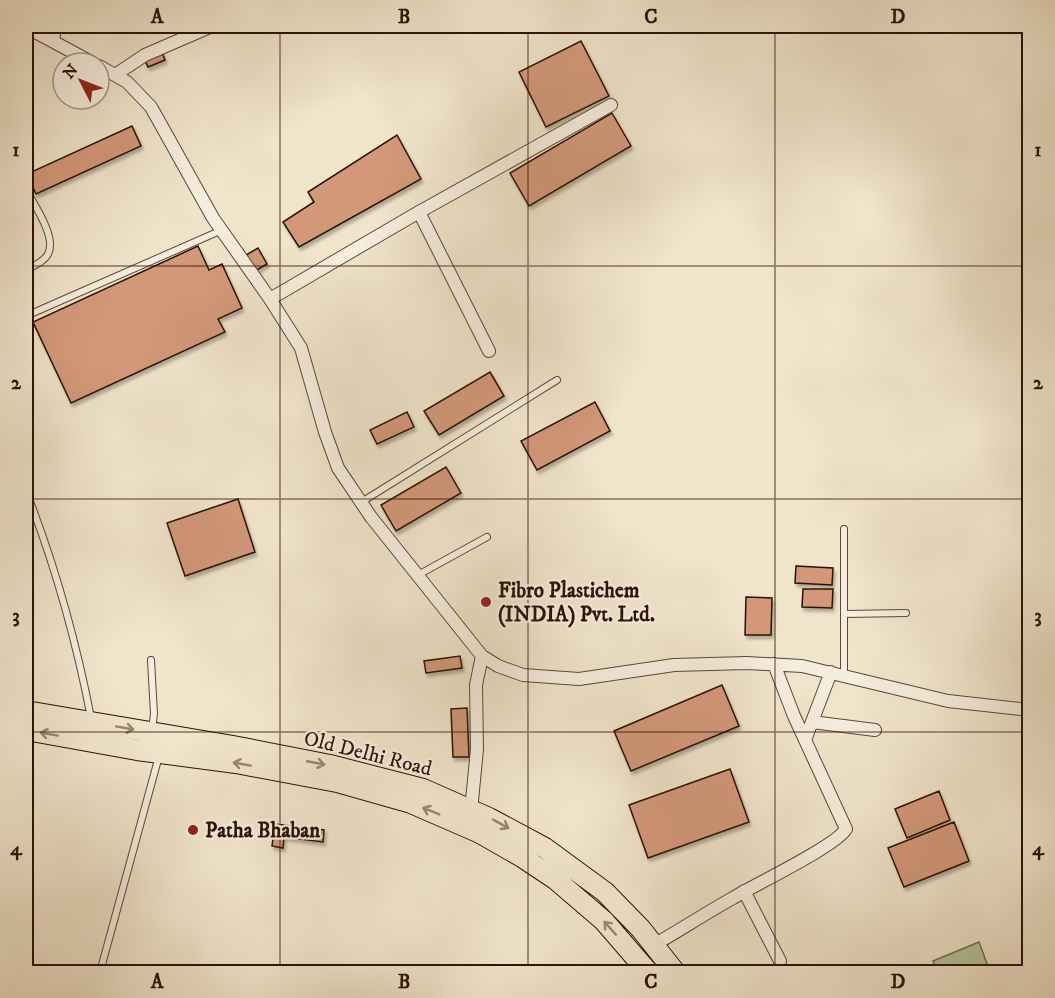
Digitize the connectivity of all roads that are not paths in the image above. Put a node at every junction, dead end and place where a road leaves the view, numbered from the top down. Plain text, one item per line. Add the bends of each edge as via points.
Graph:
1 (55, 26) edge
2 (212, 26) edge
3 (26, 27) edge
4 (53, 41) junction
5 (71, 51) edge
6 (111, 73) edge
7 (115, 75) junction
8 (611, 105) dead end
9 (26, 189) edge
10 (419, 212) junction
11 (222, 230) junction
12 (26, 270) edge
13 (270, 299) junction
14 (26, 316) edge
15 (489, 351) dead end
16 (557, 380) dead end
17 (26, 491) edge
18 (360, 503) junction
19 (844, 529) dead end
20 (487, 537) dead end
21 (417, 575) junction
22 (906, 613) dead end
23 (844, 614) junction
24 (482, 656) junction
25 (151, 660) dead end
26 (774, 664) junction
27 (831, 672) junction
28 (844, 674) junction
29 (1029, 710) edge
30 (26, 711) edge
31 (92, 722) junction
32 (812, 722) junction
33 (26, 730) edge
34 (875, 730) dead end
35 (152, 733) junction
36 (805, 740) junction
37 (160, 753) junction
38 (471, 811) junction
39 (744, 891) junction
40 (654, 945) junction
41 (780, 961) dead end
42 (100, 972) edge
43 (648, 972) edge
44 (675, 972) edge

1 - 4 street
2 - 7 street via 145,55
3 - 4 street
4 - 5 street
6 - 7 street
7 - 11 street via 151,107
8 - 10 street
9 - 12 lane via 51,246 47,256
10 - 13 street
10 - 15 street
11 - 13 street
11 - 14 lane
13 - 18 street via 301,348 338,468
16 - 18 lane
17 - 31 lane via 63,598
18 - 21 street
19 - 23 lane
20 - 21 lane
21 - 24 street
22 - 23 lane
23 - 28 lane
24 - 26 street via 523,675 579,679 674,665
24 - 38 street via 476,685 477,749
25 - 35 lane
26 - 27 street
26 - 36 street
27 - 28 street
27 - 32 street
28 - 29 street via 948,701
30 - 31 main road, Old Delhi Road
31 -> 35 main road, Old Delhi Road
32 - 34 street
32 - 36 street
37 -> 33 main road, Old Delhi Road
35 -> 38 main road, Old Delhi Road via 330,765 423,789
36 - 39 street via 846,829 841,836
37 - 42 lane
43 -> 37 main road, Old Delhi Road via 604,921 555,879 464,825 411,803 337,782
38 -> 40 main road, Old Delhi Road via 544,848 605,892
39 - 40 street
39 - 41 street
40 - 44 main road, Old Delhi Road

